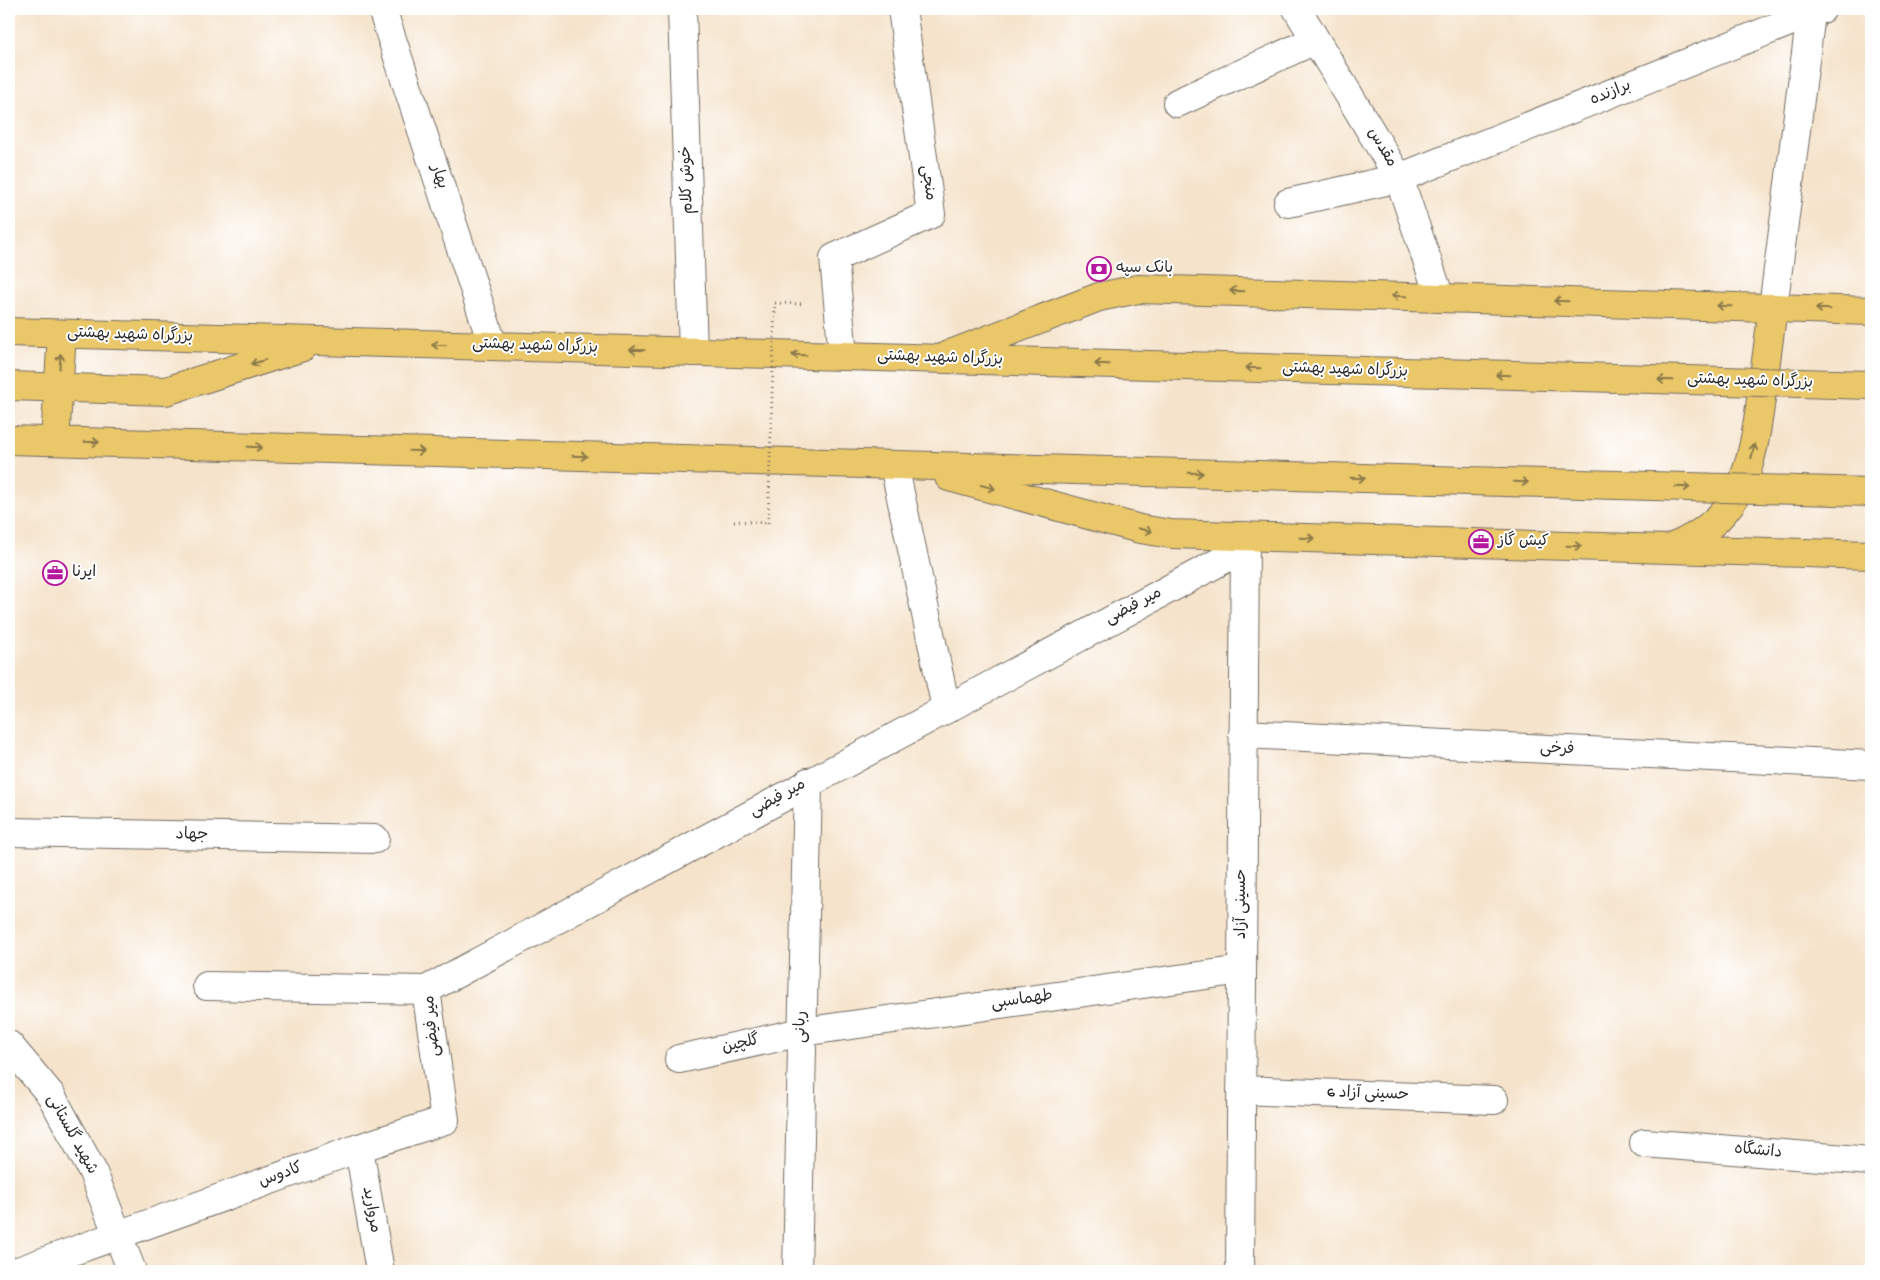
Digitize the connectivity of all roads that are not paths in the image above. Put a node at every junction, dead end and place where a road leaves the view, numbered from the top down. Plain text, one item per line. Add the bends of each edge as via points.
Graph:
1 (382, 9) edge
2 (682, 9) edge
3 (902, 9) edge
4 (1297, 9) edge
5 (1817, 12) edge
6 (1315, 40) junction
7 (1177, 102) dead end
8 (1399, 178) junction
9 (1288, 203) dead end
10 (1440, 298) junction
11 (1773, 308) junction
12 (1871, 311) edge
13 (9, 332) edge
14 (62, 334) junction
15 (321, 341) junction
16 (493, 346) junction
17 (694, 352) junction
18 (842, 356) junction
19 (938, 359) junction
20 (1871, 385) edge
21 (9, 386) edge
22 (58, 388) junction
23 (9, 440) edge
24 (55, 441) junction
25 (901, 465) junction
26 (1871, 492) edge
27 (1245, 542) junction
28 (1668, 549) junction
29 (1871, 555) edge
30 (946, 708) junction
31 (1243, 734) junction
32 (1871, 765) edge
33 (808, 782) junction
34 (9, 832) edge
35 (375, 839) dead end
36 (1242, 970) junction
37 (207, 986) dead end
38 (426, 990) junction
39 (802, 1032) junction
40 (9, 1045) edge
41 (680, 1058) dead end
42 (1241, 1090) junction
43 (1494, 1100) dead end
44 (444, 1120) joint
45 (1644, 1143) dead end
46 (359, 1148) junction
47 (1871, 1162) edge
48 (118, 1235) junction
49 (18, 1271) edge
50 (132, 1271) edge
51 (380, 1271) edge
52 (797, 1271) edge
53 (1240, 1271) edge

1 - 16 street, بهار
2 - 17 street, خوش کلام
3 - 18 street, منجی via 932,214 834,258
4 - 6 street, مقدس
5 - 8 street, برازنده
5 - 11 street
6 - 7 street
6 - 8 street, مقدس
8 - 9 street, برازنده
8 - 10 street, مقدس
11 -> 10 highway
10 -> 19 highway via 1138,289 1099,297
12 -> 11 highway
28 -> 11 highway via 1710,526 1731,502 1745,479 1755,444
13 - 14 highway, بزرگراه شهید بهشتی
14 - 15 highway, بزرگراه شهید بهشتی
22 -> 14 highway
16 -> 15 highway, بزرگراه شهید بهشتی
15 -> 22 highway via 166,391
17 -> 16 highway, بزرگراه شهید بهشتی
18 -> 17 highway, بزرگراه شهید بهشتی
18 - 19 highway, بزرگراه شهید بهشتی
20 -> 19 highway, بزرگراه شهید بهشتی, bridge
21 - 22 highway
22 - 24 highway
23 - 24 highway
24 -> 25 highway
25 -> 26 highway, bridge
25 -> 27 highway via 1150,531
25 - 30 street
27 -> 28 highway
27 - 30 street, میر فیضی
27 - 31 street, حسینی آزاد
28 - 29 highway
30 - 33 street, میر فیضی
31 - 32 street, فرخی
31 - 36 street, حسینی آزاد
33 - 38 street, میر فیضی
33 - 39 street, ربانی
34 - 35 street, جهاد
36 - 39 street, طهماسبی
36 - 42 street, حسینی آزاد
37 - 38 street
38 - 44 street, میر فیضی
39 - 41 street, گلچین
39 - 52 street, ربانی
40 - 48 street, شهید گلستانی via 51,1095 92,1170
42 - 43 street, حسینی آزاد 6
42 - 53 street, حسینی آزاد
44 - 46 street, کادوس
45 - 47 street, دانشگاه
46 - 48 street, کادوس
46 - 51 street, مروارید
48 - 49 street, کادوس
48 - 50 street, شهید گلستانی

